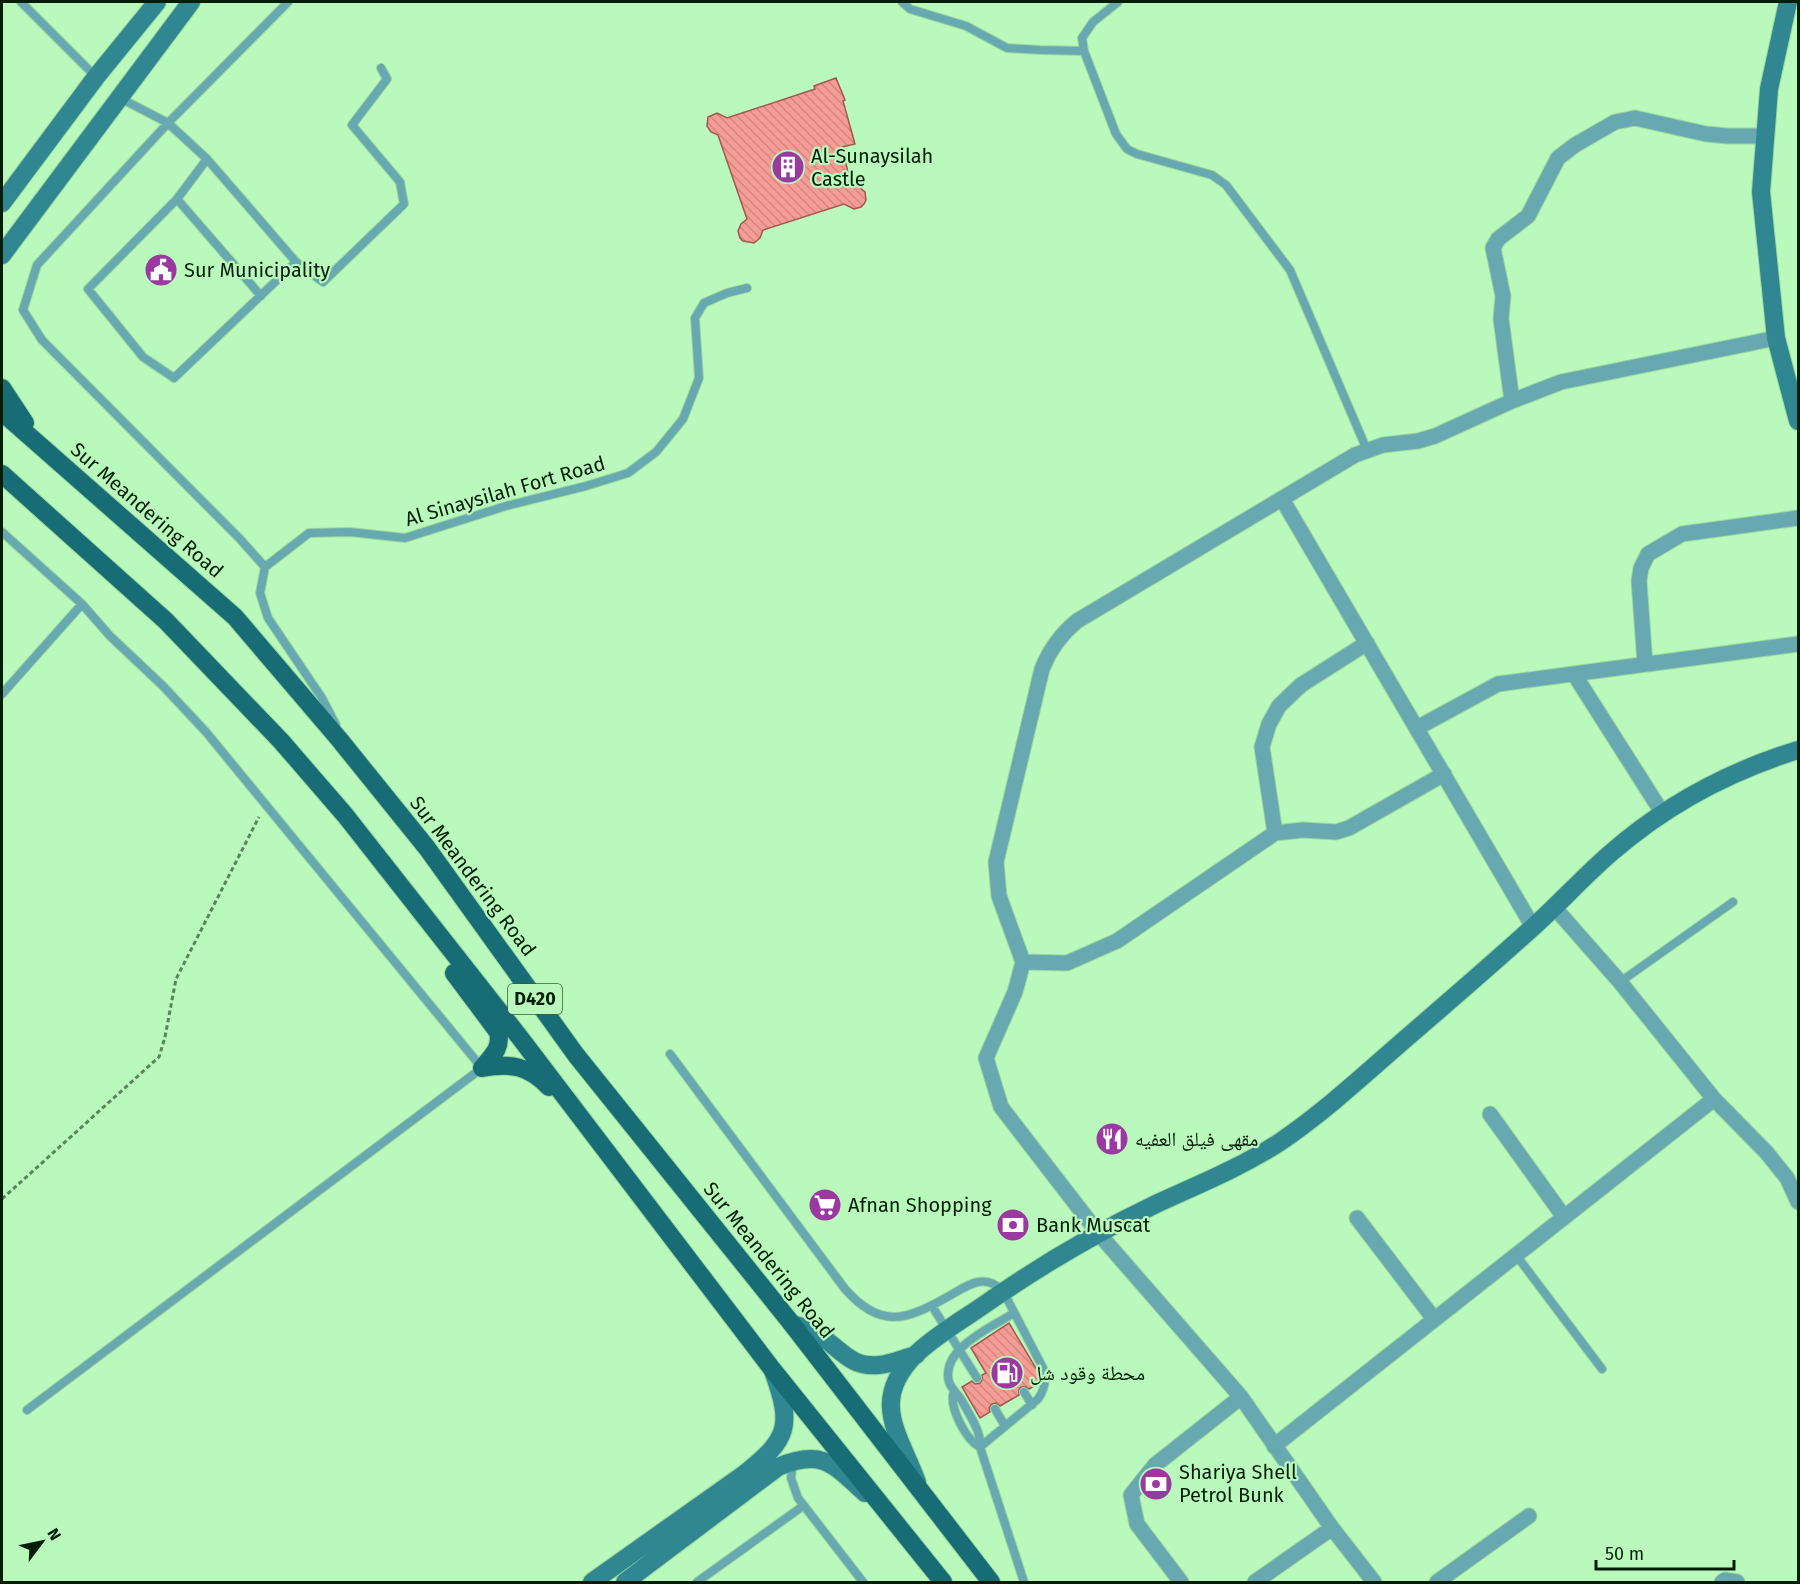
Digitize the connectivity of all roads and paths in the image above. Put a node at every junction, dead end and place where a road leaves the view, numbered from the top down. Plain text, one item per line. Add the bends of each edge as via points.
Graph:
1 (21, 2) edge
2 (157, 2) edge
3 (191, 2) edge
4 (288, 2) edge
5 (902, 2) edge
6 (1119, 2) edge
7 (1788, 2) edge
8 (1084, 51) junction
9 (381, 68) dead end
10 (96, 77) junction
11 (120, 98) junction
12 (168, 123) junction
13 (1766, 136) junction
14 (207, 159) junction
15 (177, 199) junction
16 (2, 203) edge
17 (2, 255) edge
18 (296, 262) junction
19 (747, 288) dead end
20 (261, 296) junction
21 (1776, 338) junction
22 (2, 388) edge
23 (1512, 401) junction
24 (2, 412) edge
25 (1798, 421) edge
26 (43, 449) junction
27 (1367, 450) junction
28 (2, 474) edge
29 (2, 489) edge
30 (29, 498) junction
31 (1282, 499) junction
32 (1798, 518) edge
33 (2, 532) edge
34 (265, 567) junction
35 (82, 604) junction
36 (1367, 643) junction
37 (1798, 644) edge
38 (1645, 664) junction
39 (1574, 674) junction
40 (2, 694) edge
41 (1417, 728) junction
42 (1794, 753) edge
43 (353, 757) junction
44 (1444, 774) junction
45 (266, 805) junction
46 (1664, 814) junction
47 (1275, 833) junction
48 (1733, 902) dead end
49 (1554, 907) junction
50 (421, 911) junction
51 (1533, 927) junction
52 (1023, 962) junction
53 (1620, 982) junction
54 (670, 1054) dead end
55 (482, 1068) junction
56 (1714, 1100) junction
57 (1490, 1114) dead end
58 (589, 1131) junction
59 (2, 1199) edge
60 (1798, 1202) edge
61 (1564, 1217) junction
62 (1358, 1218) dead end
63 (1099, 1234) junction
64 (1516, 1255) junction
65 (1003, 1291) junction
66 (932, 1306) junction
67 (1014, 1313) junction
68 (1434, 1319) junction
69 (792, 1324) junction
70 (947, 1330) junction
71 (958, 1349) junction
72 (916, 1355) junction
73 (1602, 1369) dead end
74 (772, 1370) junction
75 (976, 1378) dead end
76 (1024, 1392) dead end
77 (1242, 1397) junction
78 (1032, 1405) junction
79 (996, 1409) dead end
80 (27, 1410) dead end
81 (1005, 1426) junction
82 (1274, 1446) junction
83 (980, 1447) junction
84 (793, 1461) junction
85 (920, 1490) junction
86 (803, 1506) junction
87 (1530, 1516) dead end
88 (892, 1517) junction
89 (1332, 1528) junction
90 (592, 1582) edge
91 (625, 1582) edge
92 (697, 1582) edge
93 (863, 1582) edge
94 (943, 1582) edge
95 (991, 1582) edge
96 (1024, 1582) edge
97 (1181, 1582) edge
98 (1255, 1582) edge
99 (1374, 1582) edge
100 (1437, 1582) edge
101 (1722, 1582) edge
102 (1737, 1582) edge

1 - 10 lane
2 - 10 street
3 - 11 street
4 - 12 lane
5 - 8 lane via 910,9 966,26 1007,48
6 - 8 lane via 1093,22 1082,38
7 - 13 street via 1769,89
8 - 27 lane via 1116,134 1127,148 1212,175 1226,185 1290,270
9 - 18 lane via 387,79 352,125 400,182 404,204 323,282
10 - 16 street
11 - 12 lane
11 - 17 street
12 - 14 lane
12 - 34 lane via 37,265 23,309 42,340
13 - 21 street via 1761,192
13 - 23 street via 1706,134 1635,118 1616,122 1558,158 1528,216 1497,238 1493,248 1503,297 1501,319
14 - 15 lane
14 - 18 lane
15 - 20 lane
15 - 20 lane via 88,289 143,357 174,378
18 - 20 lane
19 - 34 lane, Al Sinaysilah Fort Road via 704,303 695,318 699,378 682,420 656,452 628,472 405,538 350,532 309,534
21 - 23 street via 1561,382
21 - 25 street
22 - 26 main road
23 - 27 street via 1435,436
24 - 26 main road, Sur Meandering Road / D420
26 - 43 main road, Sur Meandering Road / D420 via 235,617
27 - 31 street
28 - 30 main road, D420
29 - 30 main road
30 - 50 main road, D420 via 166,621 273,732
31 - 36 street
31 - 52 street via 1077,621 1049,652 1041,669 996,862 999,896
32 - 38 street via 1682,534 1648,554 1639,581
33 - 35 lane
34 - 43 lane via 260,593 268,618 322,698
35 - 40 lane
35 - 45 lane via 206,732
36 - 41 street
36 - 47 street via 1301,686 1279,706 1269,724 1262,747
37 - 38 street
38 - 39 street
39 - 41 street via 1498,684
39 - 46 street
41 - 44 street
42 - 46 street via 1711,784
43 - 69 main road, Sur Meandering Road / D420 via 427,849 576,1055
44 - 47 street via 1349,828 1336,832
44 - 51 street
45 - 55 lane
45 - 59 path via 177,979 159,1057
46 - 49 street via 1612,852
47 - 52 street via 1117,941 1067,963
48 - 53 lane
49 - 51 street
49 - 53 street
50 - 55 main road via 434,945 498,1032 498,1048
50 - 58 main road, D420
51 - 63 street via 1347,1091 1279,1143 1243,1165
52 - 63 street via 1015,992 986,1058 1001,1107
53 - 56 street
54 - 66 lane via 856,1302 885,1316 902,1317
55 - 58 main road via 515,1066 541,1079
55 - 80 lane
56 - 60 street via 1787,1178
56 - 61 street
57 - 61 street
58 - 74 main road, D420
61 - 64 street
62 - 68 street
63 - 65 street
63 - 77 street
64 - 68 street
64 - 73 lane
65 - 66 lane via 992,1283 978,1281
65 - 67 lane
65 - 70 street
66 - 70 lane
67 - 71 lane
67 - 78 lane via 1045,1375 1042,1394
68 - 82 street
69 - 72 street via 814,1332 859,1363 880,1365
69 - 85 main road, Sur Meandering Road / D420
70 - 71 lane
70 - 72 street
71 - 75 lane
71 - 83 lane via 948,1369 954,1391 953,1407 970,1441
72 - 85 street via 895,1383 890,1404 893,1425
74 - 88 main road, D420
74 - 90 street via 781,1394 785,1425 764,1459
76 - 78 lane
77 - 82 street
77 - 97 street via 1155,1465 1131,1495 1137,1524
78 - 81 lane
79 - 81 lane
81 - 83 lane
82 - 89 street
83 - 96 lane
84 - 86 lane via 791,1478
84 - 88 street via 818,1459 832,1463
84 - 91 street via 778,1467
85 - 95 main road, Sur Meandering Road / D420
86 - 92 lane
86 - 93 lane
87 - 100 street
88 - 94 main road, D420
89 - 98 street
89 - 99 street
101 - 102 street

